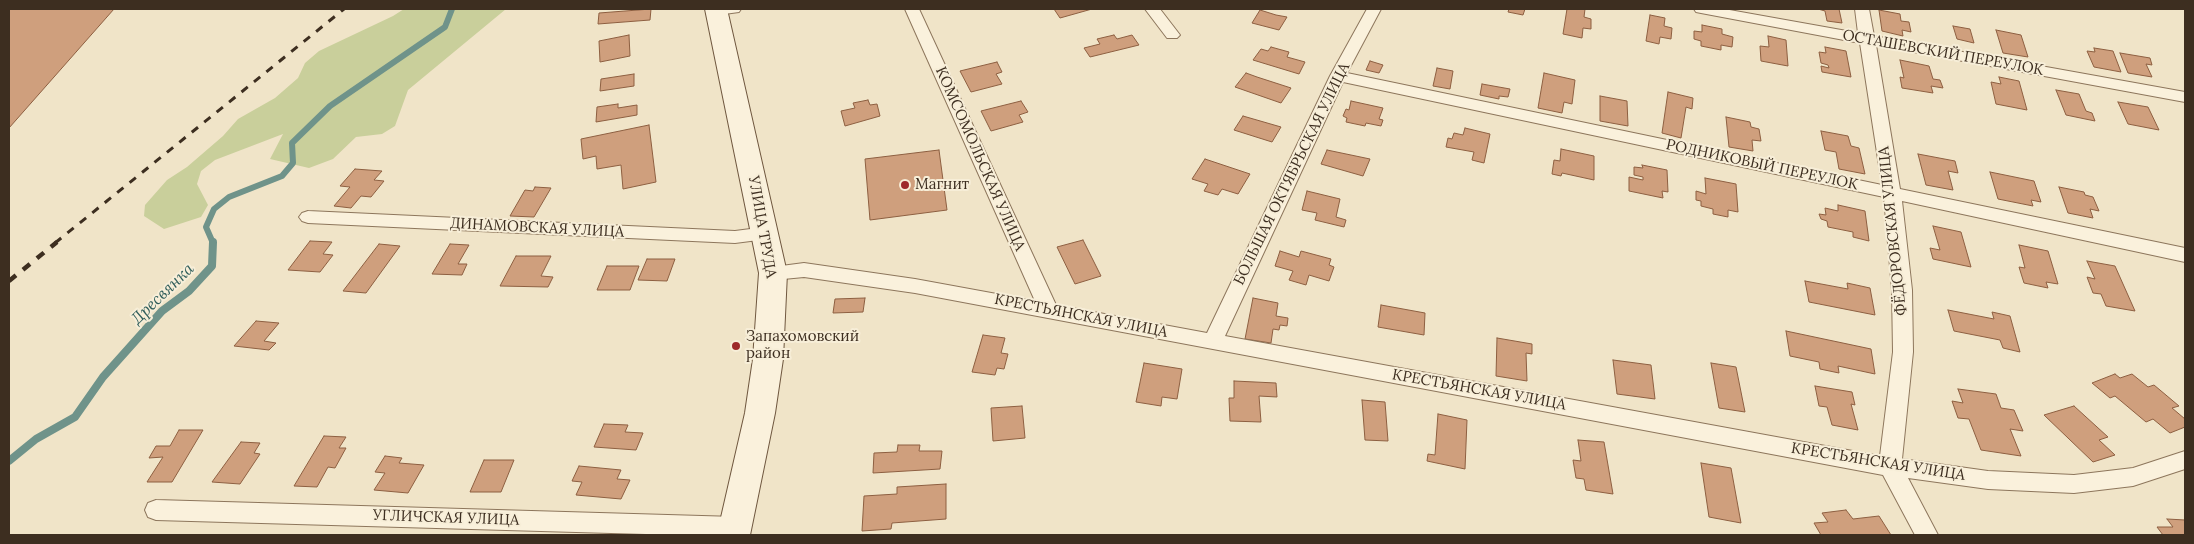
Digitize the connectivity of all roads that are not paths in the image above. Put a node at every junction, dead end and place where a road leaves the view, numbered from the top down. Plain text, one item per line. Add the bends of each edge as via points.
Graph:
1 (722, 9) edge
2 (912, 9) edge
3 (1152, 9) edge
4 (1374, 9) edge
5 (1701, 9) edge
6 (1862, 9) edge
7 (1172, 35) dead end
8 (1868, 40) junction
9 (1338, 76) junction
10 (2185, 97) edge
11 (1892, 192) junction
12 (308, 217) dead end
13 (766, 233) junction
14 (2185, 255) edge
15 (773, 273) junction
16 (1048, 309) junction
17 (1213, 341) junction
18 (2185, 460) edge
19 (1890, 467) junction
20 (156, 510) dead end
21 (735, 531) edge
22 (1927, 535) edge

1 - 13 street, УЛИЦА ТРУДА
2 - 16 street, КОМСОМОЛЬСКАЯ УЛИЦА
3 - 7 street
4 - 9 street, БОЛЬШАЯ ОКТЯБРЬСКАЯ УЛИЦА
5 - 8 street, ОСТАШЕВСКИЙ ПЕРЕУЛОК
6 - 8 street, ФЁДОРОВСКАЯ УЛИЦА
8 - 10 street, ОСТАШЕВСКИЙ ПЕРЕУЛОК
8 - 11 street, ФЁДОРОВСКАЯ УЛИЦА
9 - 11 street, РОДНИКОВЫЙ ПЕРЕУЛОК
9 - 17 street, БОЛЬШАЯ ОКТЯБРЬСКАЯ УЛИЦА
11 - 14 street, РОДНИКОВЫЙ ПЕРЕУЛОК
11 - 19 street, ФЁДОРОВСКАЯ УЛИЦА via 1902,290 1903,352
12 - 13 street, ДИНАМОВСКАЯ УЛИЦА via 735,237
13 - 15 street, УЛИЦА ТРУДА
15 - 16 street, КРЕСТЬЯНСКАЯ УЛИЦА via 804,270 838,274
15 - 21 street, УЛИЦА ТРУДА via 768,359
16 - 17 street, КРЕСТЬЯНСКАЯ УЛИЦА
17 - 19 street, КРЕСТЬЯНСКАЯ УЛИЦА
18 - 19 street, КРЕСТЬЯНСКАЯ УЛИЦА via 2133,477 2074,484 1988,480
19 - 22 street
20 - 21 street, УГЛИЧСКАЯ УЛИЦА

